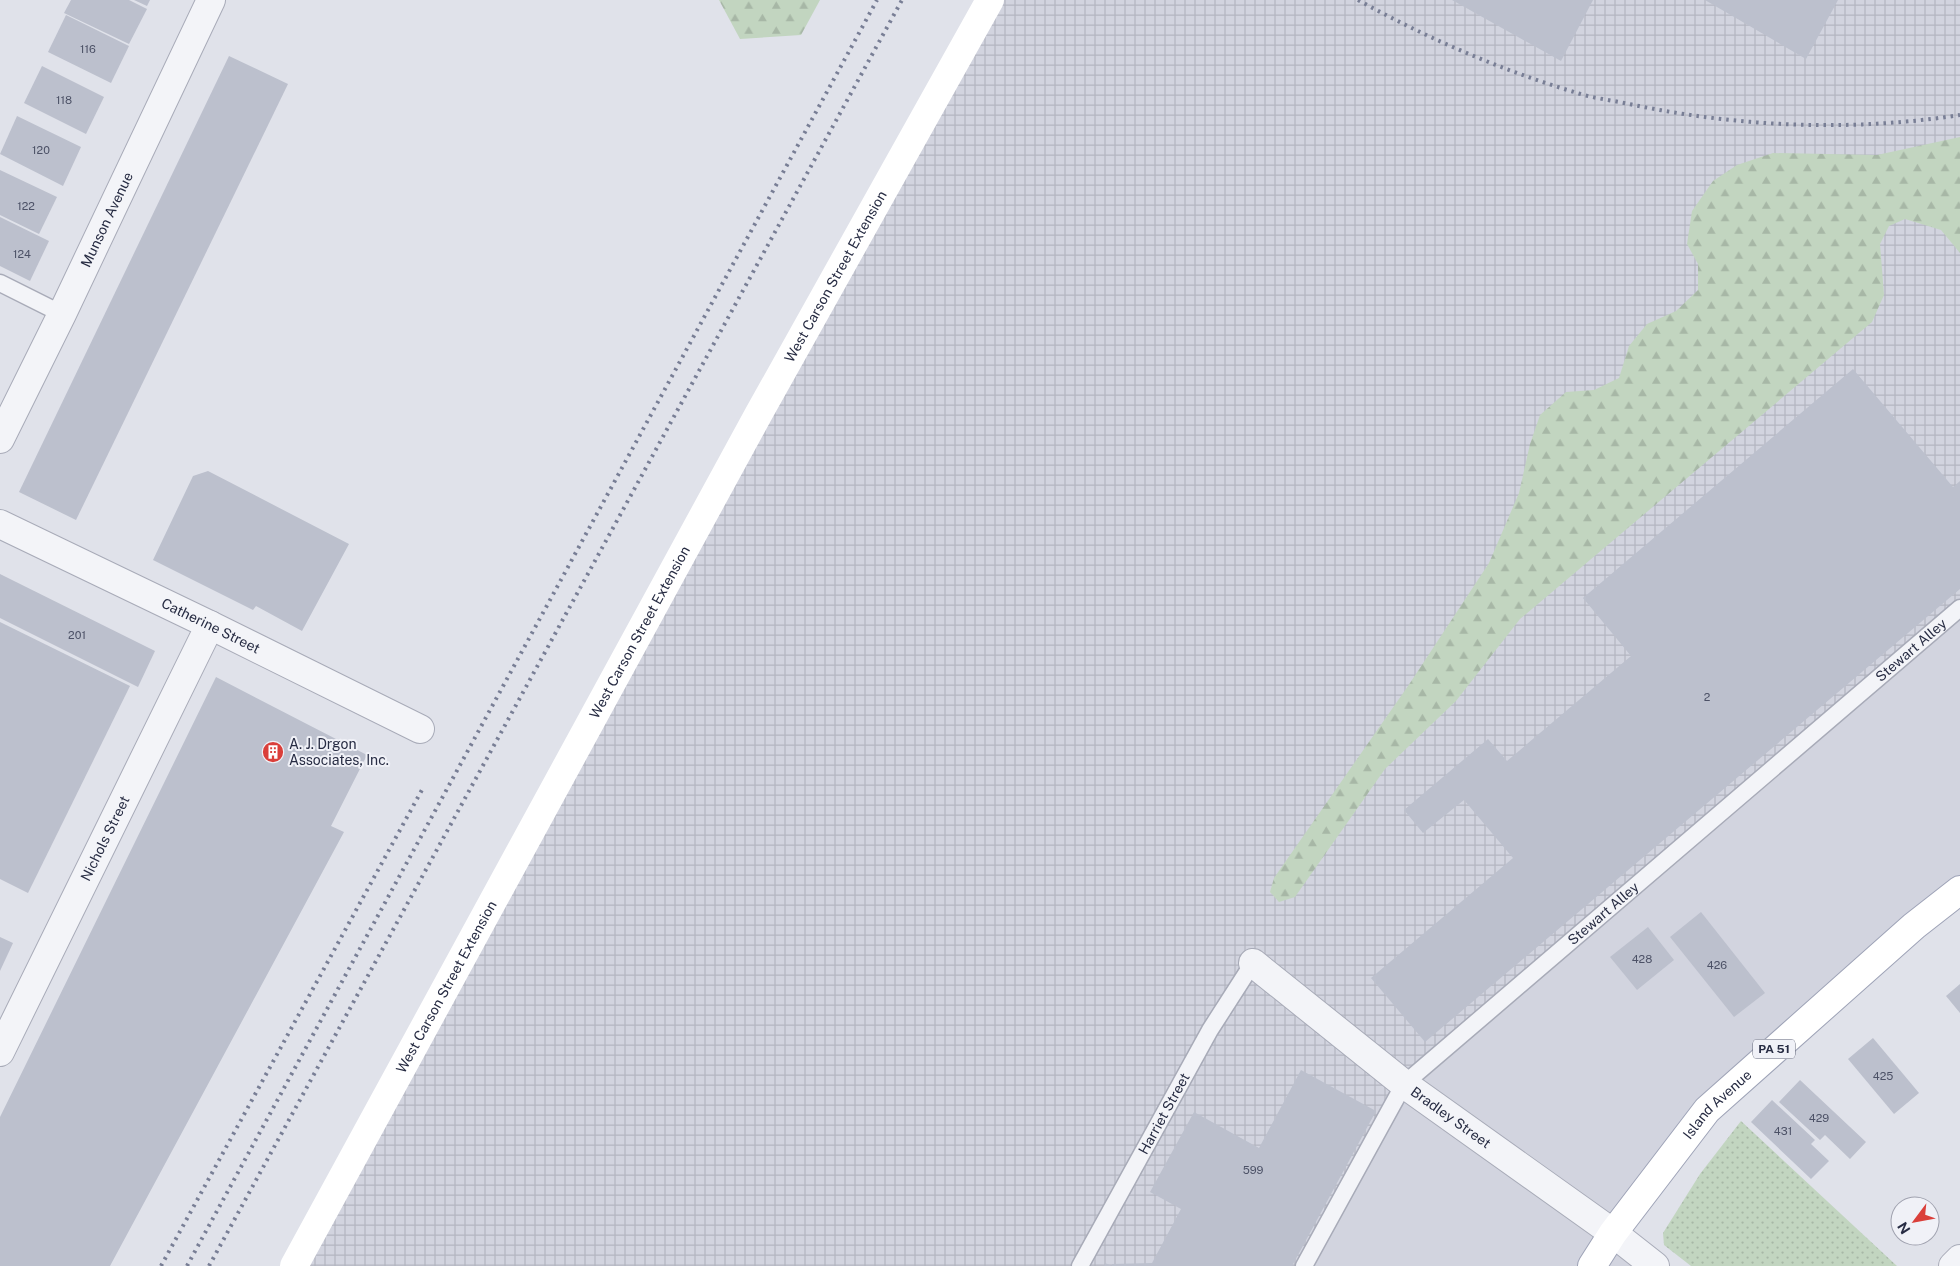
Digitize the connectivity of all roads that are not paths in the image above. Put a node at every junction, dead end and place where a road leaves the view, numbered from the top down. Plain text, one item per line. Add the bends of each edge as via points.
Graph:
1 (211, 0) edge
2 (990, 0) edge
3 (0, 283) edge
4 (62, 314) junction
5 (0, 439) edge
6 (0, 524) edge
7 (1960, 608) edge
8 (210, 625) junction
9 (420, 729) dead end
10 (1960, 890) edge
11 (1253, 963) joint
12 (0, 1052) edge
13 (1404, 1084) junction
14 (1613, 1232) junction
15 (1960, 1259) edge
16 (294, 1266) edge
17 (1080, 1266) edge
18 (1304, 1266) edge
19 (1592, 1266) edge
20 (1655, 1266) edge
21 (1953, 1266) edge

1 - 4 street, Munson Avenue
2 - 16 street, West Carson Street Extension via 753,424
3 - 4 lane
4 - 5 street, Munson Avenue
6 - 8 street, Catherine Street
7 - 13 lane, Stewart Alley
8 - 9 street, Catherine Street
8 - 12 street, Nichols Street
10 - 14 street, Island Avenue / PA 51 via 1914,926 1707,1110
11 - 13 street, Bradley Street
11 - 17 lane, Harriet Street via 1210,1030
13 - 14 street, Bradley Street
13 - 18 lane, Stewart Alley
14 - 19 street, Island Avenue / PA 51
14 - 20 street, Bradley Street
15 - 21 street

